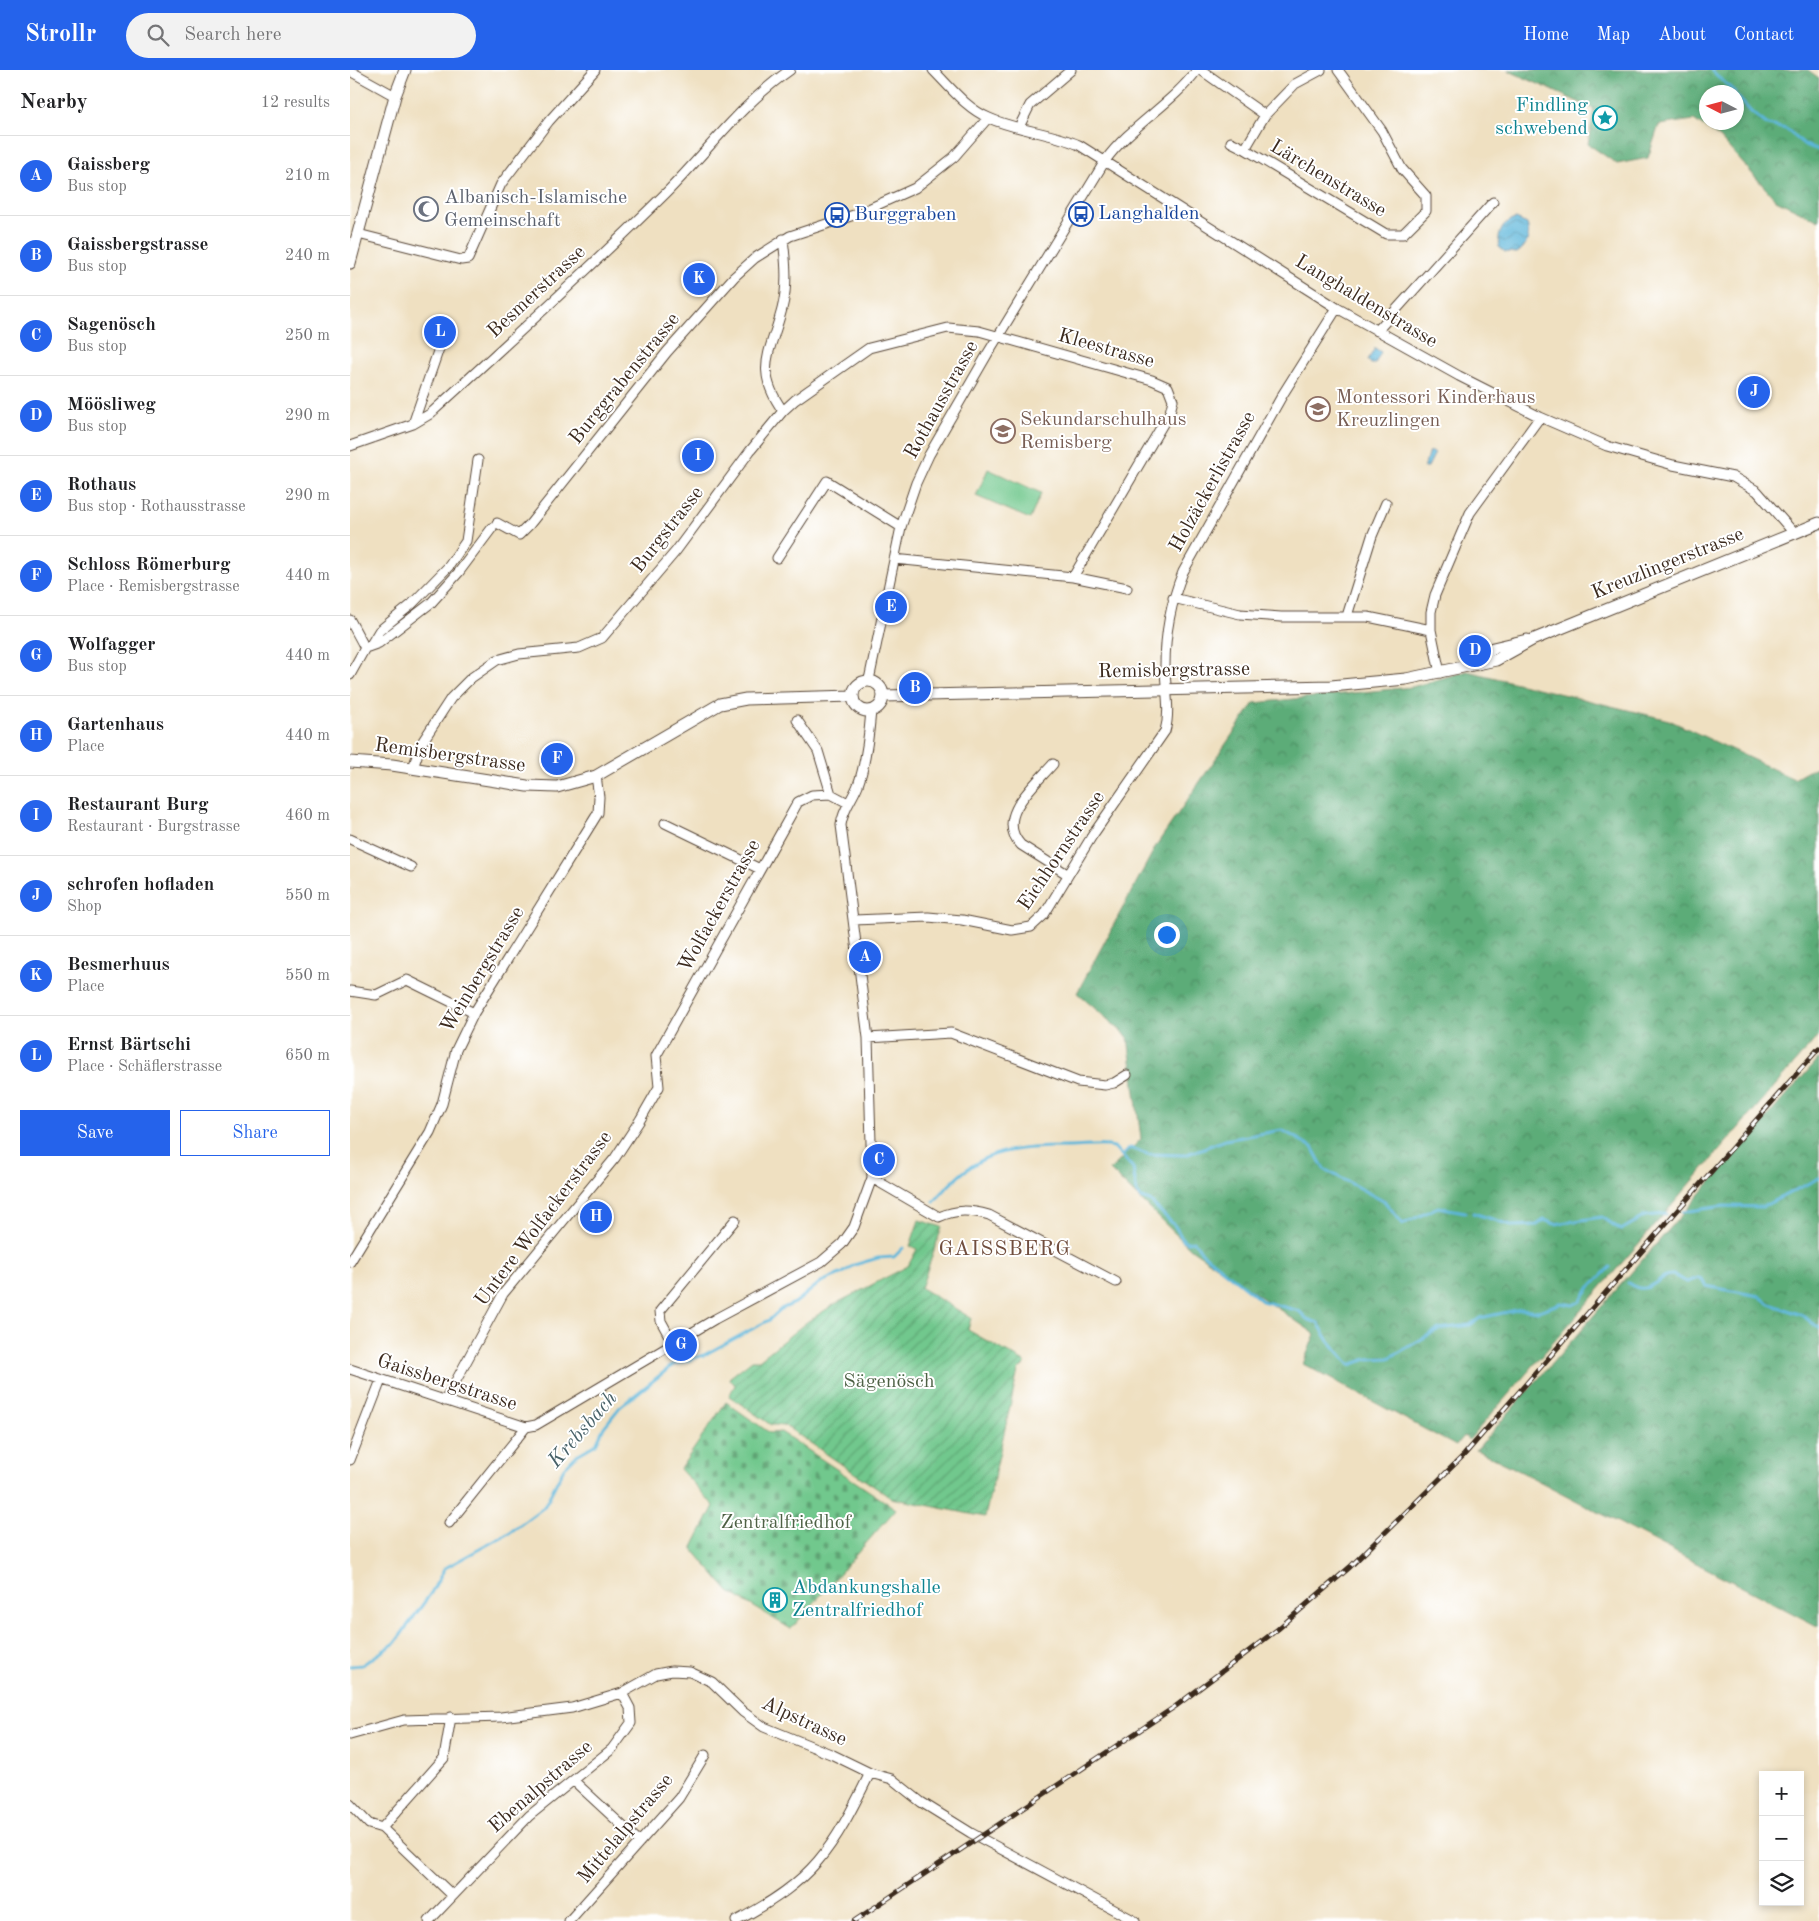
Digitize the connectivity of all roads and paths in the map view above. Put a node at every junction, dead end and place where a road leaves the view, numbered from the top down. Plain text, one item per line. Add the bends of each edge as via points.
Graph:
1 (405, 70) edge
2 (595, 70) edge
3 (790, 70) edge
4 (933, 70) edge
5 (1071, 70) edge
6 (1199, 70) edge
7 (1320, 70) edge
8 (1338, 70) edge
9 (350, 71) edge
10 (394, 96) junction
11 (1265, 115) junction
12 (988, 118) junction
13 (1019, 127) junction
14 (1231, 142) dead end
15 (1245, 149) junction
16 (1105, 161) junction
17 (1493, 202) dead end
18 (358, 234) junction
19 (783, 240) junction
20 (351, 257) edge
21 (1337, 308) junction
22 (446, 328) dead end
23 (1376, 331) junction
24 (998, 336) junction
25 (783, 411) junction
26 (1540, 417) junction
27 (413, 424) junction
28 (350, 446) edge
29 (478, 460) dead end
30 (1386, 503) dead end
31 (1819, 522) edge
32 (901, 527) junction
33 (1794, 533) junction
34 (777, 558) dead end
35 (894, 559) junction
36 (1072, 577) junction
37 (1127, 588) dead end
38 (1172, 598) junction
39 (1346, 616) junction
40 (350, 620) edge
41 (1431, 630) junction
42 (1532, 640) joint
43 (368, 647) junction
44 (1440, 673) junction
45 (350, 675) edge
46 (870, 680) junction
47 (1167, 690) junction
48 (852, 696) junction
49 (884, 696) junction
50 (871, 711) junction
51 (797, 720) dead end
52 (350, 762) edge
53 (1053, 764) dead end
54 (413, 768) junction
55 (596, 776) junction
56 (831, 794) junction
57 (848, 803) junction
58 (665, 823) dead end
59 (350, 839) edge
60 (411, 867) dead end
61 (760, 869) junction
62 (1068, 874) junction
63 (854, 920) junction
64 (350, 991) edge
65 (474, 1014) junction
66 (868, 1038) junction
67 (656, 1056) joint
68 (1127, 1075) dead end
69 (872, 1178) junction
70 (735, 1220) dead end
71 (350, 1262) edge
72 (1116, 1282) dead end
73 (673, 1343) junction
74 (350, 1369) edge
75 (382, 1380) junction
76 (445, 1401) junction
77 (526, 1427) junction
78 (350, 1460) edge
79 (449, 1523) dead end
80 (622, 1693) junction
81 (451, 1717) junction
82 (350, 1735) edge
83 (705, 1755) dead end
84 (870, 1773) junction
85 (574, 1781) junction
86 (350, 1804) edge
87 (382, 1828) junction
88 (640, 1842) junction
89 (452, 1895) junction
90 (429, 1921) edge
91 (569, 1921) edge
92 (736, 1921) edge
93 (1136, 1921) edge

1 - 10 street
2 - 18 street via 508,173 491,201 470,256 465,260
3 - 27 street, Besmerstrasse via 771,83 733,120 578,280 430,414
4 - 12 street, Langhaldenstrasse via 962,100
5 - 13 street via 1030,105
6 - 11 street, Lärchenstrasse
6 - 16 street, Rothausstrasse via 1118,143
7 - 11 street, Lärchenstrasse via 1295,84
8 - 15 street, Lärchenstrasse via 1382,131 1402,168 1426,196 1426,211 1403,234 1386,234
9 - 10 street
10 - 18 street
11 - 15 street, Lärchenstrasse
12 - 13 street, Langhaldenstrasse
12 - 19 street, Burggrabenstrasse via 954,157 915,188 857,214
13 - 16 street, Langhaldenstrasse via 1064,139
14 - 15 street, Lärchenstrasse
16 - 21 street, Langhaldenstrasse
16 - 24 street, Rothausstrasse
17 - 23 street
18 - 20 street
19 - 25 street via 786,289 767,354 766,370 769,386
19 - 43 street, Burggrabenstrasse via 755,258 734,277 668,352 519,535 495,525 460,572 431,603 379,643
21 - 23 street, Langhaldenstrasse
21 - 38 street, Holzäckerlistrasse via 1283,394 1204,532
22 - 27 street
23 - 26 street, Langhaldenstrasse
24 - 25 street, Burgstrasse via 978,330 948,328 869,348
24 - 32 street, Rothausstrasse via 929,455
24 - 36 street, Kleestrasse via 1152,380 1168,387 1172,394 1170,412
25 - 54 street, Burgstrasse via 676,551 602,638 579,648 519,654 497,660 471,678 451,698 426,737
26 - 33 street, Langhaldenstrasse via 1607,446 1673,465 1733,477 1756,491
26 - 41 street via 1470,512 1435,595
27 - 28 street, Besmerstrasse
29 - 43 street via 466,541 449,566 411,605 379,631
30 - 39 street
31 - 33 street, Kreuzlingerstrasse
32 - 34 street via 827,481
32 - 35 street, Rothausstrasse
33 - 42 street, Kreuzlingerstrasse
35 - 36 street
35 - 46 street, Rothausstrasse
36 - 37 street
38 - 39 street via 1240,614
38 - 47 street, Holzäckerlistrasse via 1165,666
39 - 41 street via 1386,619
40 - 43 street
41 - 44 street
42 - 44 street, Remisbergstrasse via 1496,660
43 - 45 street
44 - 47 street, Remisbergstrasse via 1370,684
46 - 48 street via 857,684
46 - 49 street via 880,685
47 - 49 street, Remisbergstrasse
47 - 62 street, Eichhornstrasse via 1169,718 1165,731
48 - 50 street via 856,706
48 - 55 street, Remisbergstrasse via 746,699 720,704
49 - 50 street via 880,706
50 - 57 street, Gaissbergstrasse via 859,782
51 - 56 street via 818,751
52 - 54 street, Remisbergstrasse
53 - 62 street via 1020,801 1012,816 1013,828 1021,845
54 - 55 street, Remisbergstrasse via 544,787 557,787
55 - 65 street, Weinbergstrasse via 600,798 598,813
56 - 57 street
56 - 61 street, Wolfackerstrasse via 812,795 798,802
57 - 63 street, Gaissbergstrasse via 841,825
58 - 61 street
59 - 60 street
61 - 67 street, Wolfackerstrasse
62 - 63 street, Eichhornstrasse via 1044,915 1031,927 1022,930 928,917
63 - 66 street, Gaissbergstrasse
64 - 65 street via 376,995 407,980
65 - 71 street, Weinbergstrasse via 456,1050 433,1126
66 - 68 street via 951,1033 1078,1082 1114,1084
66 - 69 street, Gaissbergstrasse
67 - 76 street, Untere Wolfackerstrasse via 659,1087 644,1113 615,1158 503,1294
69 - 72 street via 939,1217 953,1211 970,1210 989,1215
69 - 73 street, Gaissbergstrasse via 854,1227 835,1250 820,1262
70 - 73 street via 660,1311 661,1321
73 - 77 street, Gaissbergstrasse
74 - 75 street, Gaissbergstrasse
75 - 76 street, Gaissbergstrasse
75 - 78 street
76 - 77 street, Gaissbergstrasse
77 - 79 street
80 - 81 street, Alpstrasse via 547,1712 501,1717
80 - 84 street, Alpstrasse via 656,1674 690,1672 712,1682 764,1727
80 - 85 street, Ebenalpstrasse via 630,1708 631,1724 612,1749
81 - 82 street, Alpstrasse via 404,1720
81 - 87 street via 444,1758
83 - 88 street, Mittelalpstrasse via 679,1798
84 - 92 street via 842,1829 812,1869 782,1895
84 - 93 street, Alpstrasse via 892,1779 921,1802 971,1833
85 - 88 street
85 - 89 street, Ebenalpstrasse via 529,1816
86 - 87 street via 369,1824
87 - 89 street
88 - 91 street, Mittelalpstrasse
89 - 90 street, Ebenalpstrasse

